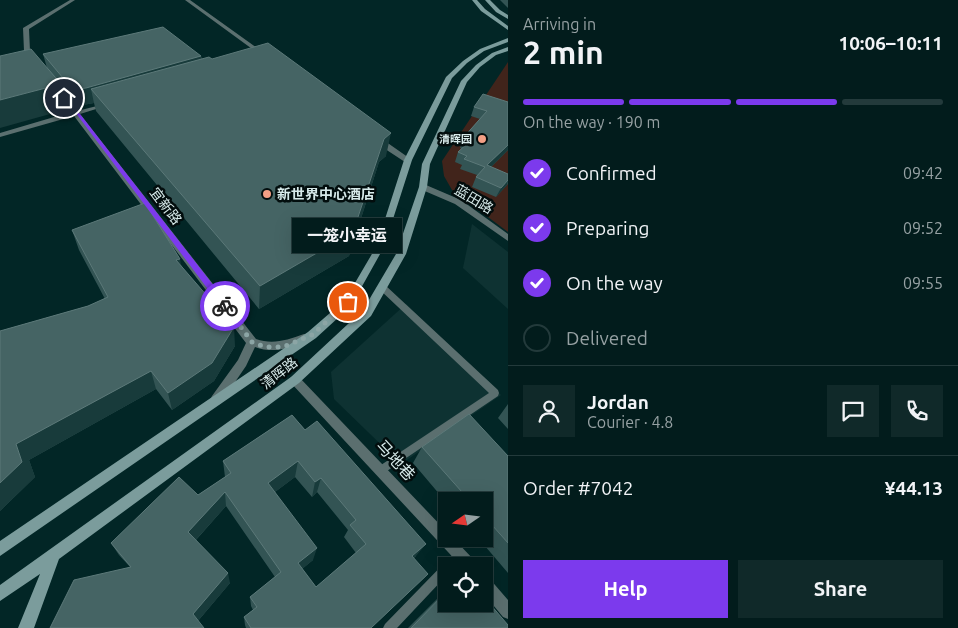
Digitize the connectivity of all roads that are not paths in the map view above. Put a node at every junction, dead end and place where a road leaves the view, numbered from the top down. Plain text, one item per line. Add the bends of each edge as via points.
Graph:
1 (73, 0) edge
2 (187, 0) edge
3 (474, 0) edge
4 (487, 0) edge
5 (508, 17) edge
6 (508, 28) edge
7 (508, 40) edge
8 (508, 49) edge
9 (259, 60) edge
10 (39, 67) edge
11 (52, 82) edge
12 (113, 102) edge
13 (77, 113) junction
14 (0, 135) edge
15 (371, 135) edge
16 (408, 160) junction
17 (423, 187) junction
18 (508, 238) edge
19 (382, 287) junction
20 (312, 335) junction
21 (252, 342) junction
22 (295, 380) junction
23 (215, 402) junction
24 (381, 470) junction
25 (0, 549) edge
26 (54, 555) junction
27 (460, 555) edge
28 (438, 577) edge
29 (0, 594) edge
30 (493, 594) edge
31 (508, 612) edge
32 (26, 628) edge
33 (390, 628) edge

1 - 10 street via 26,28 27,52
2 - 9 street via 268,58
3 - 6 street
4 - 5 street
7 - 16 street, 清晖路 via 482,50 449,77
8 - 17 street, 清晖路 via 494,54 464,81 426,164
11 - 13 street, 宜新路
12 - 13 street
13 - 14 street
13 - 21 street, 宜新路
15 - 16 street
16 - 20 street, 清晖路 via 380,247 348,302
17 - 18 street, 蓝田路 via 458,202
17 - 19 street, 清晖路 via 401,254
19 - 22 street, 清晖路 via 367,313
19 - 24 lane via 495,393 459,423
20 - 21 street via 283,347 265,347
20 - 23 street, 清晖路
21 - 23 street via 242,363
22 - 24 street, 马地巷
22 - 26 street, 清晖路
23 - 25 street, 清晖路
24 - 27 street, 马地巷
26 - 29 street, 清晖路
26 - 32 street
28 - 33 lane
30 - 31 street

